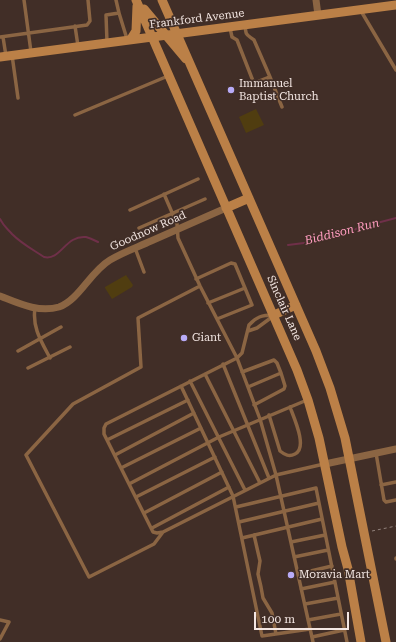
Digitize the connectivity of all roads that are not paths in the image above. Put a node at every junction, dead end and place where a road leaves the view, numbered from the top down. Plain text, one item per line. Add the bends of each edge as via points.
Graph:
1 (24, 0) edge
2 (88, 0) edge
3 (116, 0) edge
4 (136, 0) edge
5 (162, 0) edge
6 (316, 0) edge
7 (396, 5) edge
8 (360, 9) junction
9 (119, 13) junction
10 (318, 15) junction
11 (245, 25) junction
12 (75, 26) junction
13 (229, 27) junction
14 (28, 33) junction
15 (177, 33) junction
16 (165, 35) junction
17 (152, 36) junction
18 (2, 37) edge
19 (129, 39) junction
20 (107, 42) junction
21 (78, 46) junction
22 (31, 52) junction
23 (6, 56) edge
24 (192, 66) junction
25 (396, 70) edge
26 (169, 75) junction
27 (270, 77) junction
28 (18, 98) dead end
29 (282, 107) dead end
30 (75, 115) dead end
31 (198, 179) dead end
32 (164, 194) junction
33 (205, 198) dead end
34 (249, 198) junction
35 (226, 208) junction
36 (130, 210) dead end
37 (172, 214) junction
38 (138, 228) dead end
39 (178, 230) junction
40 (135, 248) junction
41 (144, 272) dead end
42 (196, 279) junction
43 (200, 286) junction
44 (245, 288) junction
45 (0, 296) edge
46 (208, 303) junction
47 (296, 305) junction
48 (35, 308) junction
49 (274, 315) junction
50 (217, 319) junction
51 (61, 328) dead end
52 (248, 331) junction
53 (40, 339) junction
54 (70, 347) dead end
55 (18, 351) dead end
56 (50, 358) junction
57 (237, 358) junction
58 (223, 364) junction
59 (28, 368) dead end
60 (242, 372) junction
61 (205, 374) junction
62 (281, 374) junction
63 (190, 381) junction
64 (181, 386) junction
65 (248, 387) junction
66 (188, 400) junction
67 (308, 400) junction
68 (254, 405) junction
69 (290, 407) junction
70 (194, 413) junction
71 (269, 415) junction
72 (260, 419) junction
73 (247, 424) junction
74 (201, 428) junction
75 (234, 430) junction
76 (219, 437) junction
77 (107, 440) junction
78 (208, 442) junction
79 (396, 449) edge
80 (376, 453) junction
81 (115, 455) junction
82 (215, 457) junction
83 (350, 459) junction
84 (325, 464) junction
85 (121, 468) junction
86 (222, 472) junction
87 (276, 475) junction
88 (269, 478) junction
89 (396, 482) edge
90 (260, 483) junction
91 (129, 484) junction
92 (381, 485) junction
93 (229, 487) junction
94 (245, 490) junction
95 (233, 496) junction
96 (280, 496) junction
97 (136, 497) junction
98 (396, 500) edge
99 (319, 503) junction
100 (236, 507) junction
101 (284, 511) junction
102 (144, 513) junction
103 (322, 519) junction
104 (239, 522) junction
105 (287, 527) junction
106 (152, 528) junction
107 (163, 532) junction
108 (254, 535) junction
109 (325, 535) junction
110 (242, 538) junction
111 (291, 542) junction
112 (328, 550) junction
113 (294, 557) junction
114 (332, 566) junction
115 (298, 574) junction
116 (335, 582) junction
117 (261, 587) junction
118 (252, 589) junction
119 (301, 589) junction
120 (338, 598) junction
121 (305, 604) junction
122 (341, 614) junction
123 (0, 620) edge
124 (308, 620) junction
125 (310, 629) junction
126 (344, 630) junction
127 (276, 634) junction
128 (312, 637) junction
129 (0, 639) edge
130 (313, 642) edge
131 (347, 642) edge
132 (361, 642) edge
133 (386, 642) edge

1 - 14 lane
2 - 12 lane via 90,20 87,25
3 - 9 lane
4 - 16 street
4 - 17 street, Sinclair Lane
4 - 19 street via 136,31
5 - 15 street, Sinclair Lane
6 - 10 street
7 - 8 street, Frankford Avenue
8 - 10 street, Frankford Avenue
8 - 25 lane
9 - 19 lane
9 - 20 lane via 106,15
10 - 11 street, Frankford Avenue
11 - 13 street, Frankford Avenue
11 - 27 lane via 246,35 254,40
12 - 14 lane
12 - 21 lane
13 - 15 street, Frankford Avenue
13 - 27 lane via 232,37 237,40 253,81
14 - 18 lane
14 - 22 lane
15 - 16 street, Frankford Avenue
15 - 24 street, Sinclair Lane
16 - 17 street, Frankford Avenue
16 - 24 street
17 - 19 street, Frankford Avenue
17 - 26 street, Sinclair Lane
18 - 23 lane
19 - 20 street, Frankford Avenue
20 - 21 street, Frankford Avenue
21 - 22 street, Frankford Avenue
22 - 23 street, Frankford Avenue
23 - 28 lane
24 - 34 street, Sinclair Lane
26 - 30 lane
26 - 35 street, Sinclair Lane
27 - 29 lane
31 - 32 lane
32 - 36 lane
32 - 37 lane
33 - 37 lane
34 - 35 street
34 - 47 street, Sinclair Lane
35 - 39 street, Goodnow Road
35 - 49 street, Sinclair Lane
37 - 38 lane
37 - 39 lane
39 - 40 street, Goodnow Road
39 - 42 lane via 178,238
40 - 41 lane
40 - 48 street, Goodnow Road via 100,268 68,302 54,308
42 - 43 lane
42 - 44 lane via 231,263 235,264
43 - 46 lane
43 - 107 lane via 138,318 141,367 73,404 26,455 89,578 154,544
44 - 46 lane
44 - 50 lane via 252,304
45 - 48 street, Goodnow Road
46 - 50 lane
47 - 49 street
47 - 83 street, Sinclair Lane via 330,388
48 - 53 lane via 35,329
49 - 52 lane via 257,328
49 - 52 lane via 256,318 249,325
49 - 67 street, Sinclair Lane
50 - 57 lane
51 - 53 lane
52 - 57 lane via 242,353
53 - 55 lane
53 - 56 lane
54 - 56 lane
56 - 59 lane
57 - 58 lane
57 - 60 lane
58 - 61 lane
58 - 73 lane
60 - 62 lane via 274,360
60 - 65 lane
61 - 63 lane
61 - 75 lane
62 - 65 lane
62 - 68 lane via 284,389
63 - 64 lane
63 - 76 lane
64 - 66 lane
64 - 77 lane via 106,424 103,431
65 - 68 lane
66 - 70 lane
66 - 77 lane
67 - 69 lane
67 - 84 street, Sinclair Lane
68 - 72 lane
69 - 71 lane
69 - 71 lane via 301,442 300,450 291,456 280,451
70 - 74 lane
70 - 81 lane
71 - 72 lane
72 - 73 lane
72 - 87 lane
73 - 75 lane
73 - 88 lane
74 - 78 lane
74 - 85 lane
75 - 76 lane
75 - 90 lane
76 - 78 lane
76 - 94 lane
77 - 81 lane
78 - 82 lane
78 - 91 lane
79 - 80 street
80 - 83 street
80 - 92 lane
81 - 85 lane
82 - 86 lane
82 - 97 lane
83 - 84 street
83 - 133 street, Sinclair Lane
84 - 87 lane
84 - 132 street, Sinclair Lane
85 - 91 lane
86 - 93 lane
86 - 102 lane
87 - 88 lane
87 - 96 lane
88 - 90 lane
89 - 92 lane
90 - 94 lane
91 - 97 lane
92 - 98 lane via 384,500
93 - 95 lane
93 - 106 lane
94 - 95 lane
95 - 100 lane
95 - 107 lane
96 - 99 lane via 316,488
96 - 100 lane
96 - 101 lane
97 - 102 lane
99 - 101 lane
99 - 103 lane
100 - 104 lane
101 - 104 lane
101 - 105 lane
102 - 106 lane
103 - 105 lane
103 - 109 lane
104 - 110 lane
105 - 108 lane
105 - 111 lane
106 - 107 lane via 153,532
108 - 110 lane
108 - 117 lane via 260,561 258,574
109 - 111 lane
109 - 112 lane
110 - 118 lane
111 - 113 lane
112 - 113 lane
112 - 114 lane
113 - 115 lane
114 - 115 lane
114 - 116 lane
115 - 119 lane
116 - 119 lane
116 - 120 lane
117 - 118 lane
117 - 127 lane via 263,598 272,613
118 - 127 lane via 262,636
119 - 121 lane
120 - 121 lane
120 - 122 lane
121 - 124 lane
122 - 124 lane
122 - 126 lane
123 - 129 lane via 9,622
124 - 125 lane
125 - 127 lane
125 - 128 lane
126 - 128 lane
126 - 131 lane
128 - 130 lane

